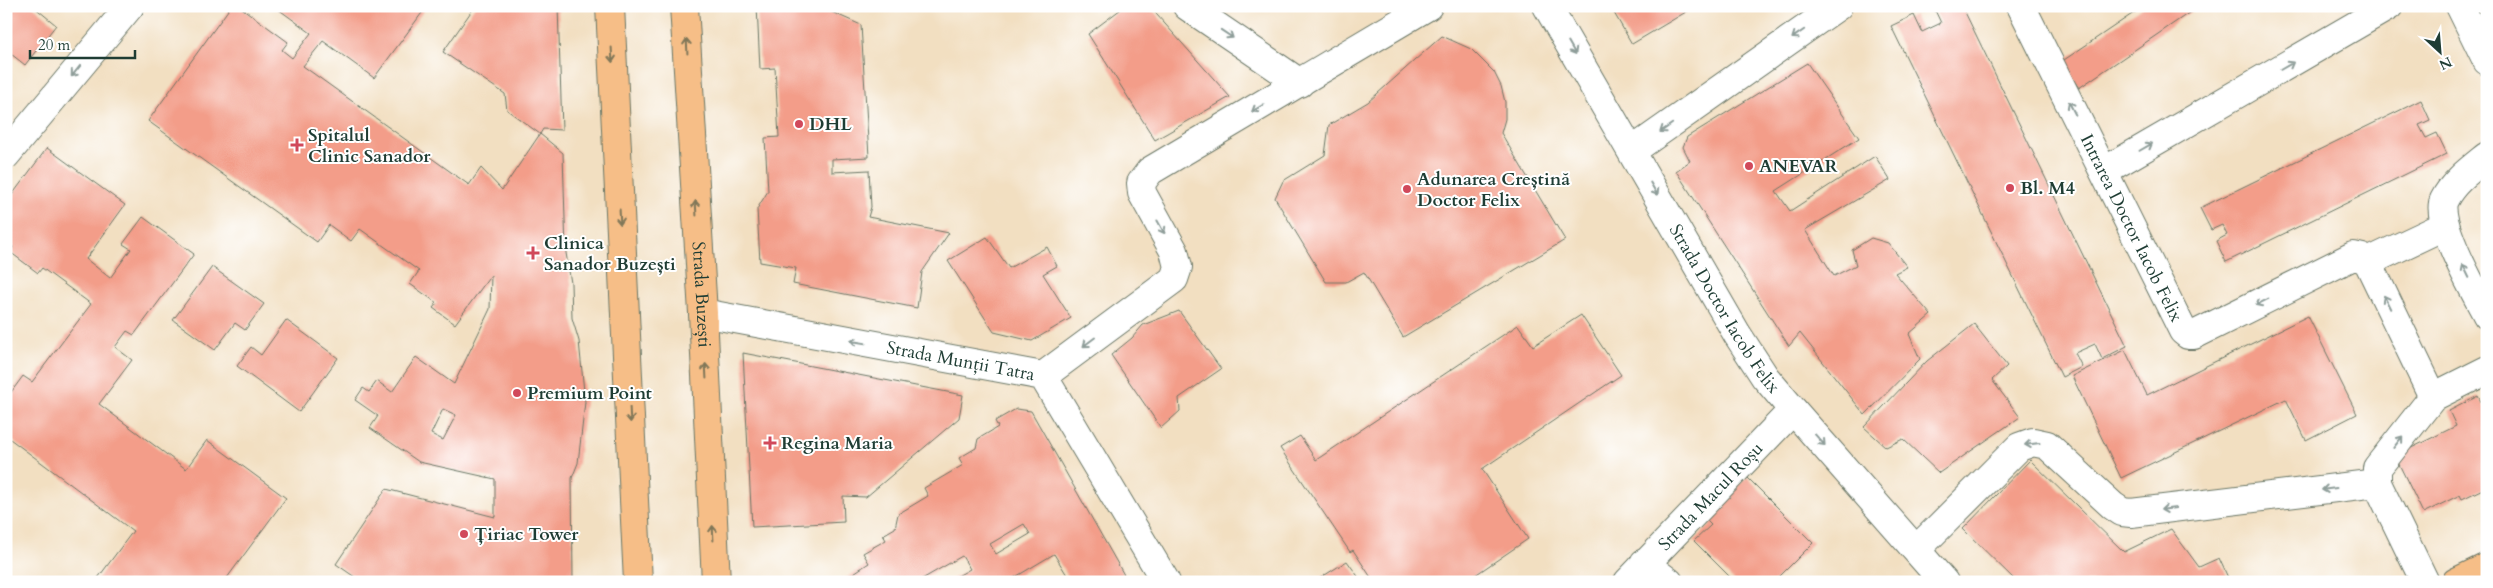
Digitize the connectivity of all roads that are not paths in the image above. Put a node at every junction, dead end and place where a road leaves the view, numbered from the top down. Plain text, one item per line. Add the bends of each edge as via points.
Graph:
1 (130, 6) edge
2 (610, 6) edge
3 (684, 6) edge
4 (1187, 6) edge
5 (1428, 6) edge
6 (1547, 6) edge
7 (1838, 6) edge
8 (2021, 6) edge
9 (2389, 6) edge
10 (2460, 6) edge
11 (2487, 61) edge
12 (1300, 83) junction
13 (1632, 151) junction
14 (6, 155) edge
15 (2487, 156) edge
16 (2104, 171) junction
17 (2444, 226) junction
18 (2368, 262) junction
19 (703, 313) junction
20 (2487, 315) edge
21 (2487, 370) edge
22 (1044, 376) junction
23 (2433, 397) junction
24 (1793, 410) junction
25 (2377, 483) junction
26 (1917, 550) junction
27 (2487, 567) edge
28 (1636, 572) edge
29 (638, 582) edge
30 (716, 582) edge
31 (1166, 582) edge
32 (1669, 582) edge
33 (1944, 582) edge
34 (2425, 582) edge
35 (2456, 582) edge

1 -> 14 street
2 -> 29 main road
19 -> 3 main road, Strada Buzești
4 -> 12 street
5 - 12 street
6 -> 13 street, Strada Doctor Iacob Felix
7 -> 13 street
16 -> 8 street, Intrarea Doctor Iacob Felix
16 -> 9 street
10 - 11 street
12 -> 22 street via 1150,171 1141,183 1142,193 1174,251 1178,267 1174,279
13 -> 24 street, Strada Doctor Iacob Felix via 1737,334 1765,377
15 - 17 street via 2454,184 2443,203
18 -> 16 street, Intrarea Doctor Iacob Felix via 2353,256 2194,335 2188,335
17 - 18 street
20 -> 17 street
23 -> 18 street
22 -> 19 street, Strada Munții Tatra
30 -> 19 main road, Strada Buzești
21 - 23 street
22 - 31 street, Strada Munții Tatra
25 -> 23 street via 2381,463
24 -> 26 street, Strada Doctor Iacob Felix
24 - 28 street, Strada Macul Roșu
25 -> 26 street via 2122,512 2047,445 2033,442 2019,447
25 - 34 street
26 - 33 street, Strada Doctor Iacob Felix
27 - 35 main road
28 - 32 street

